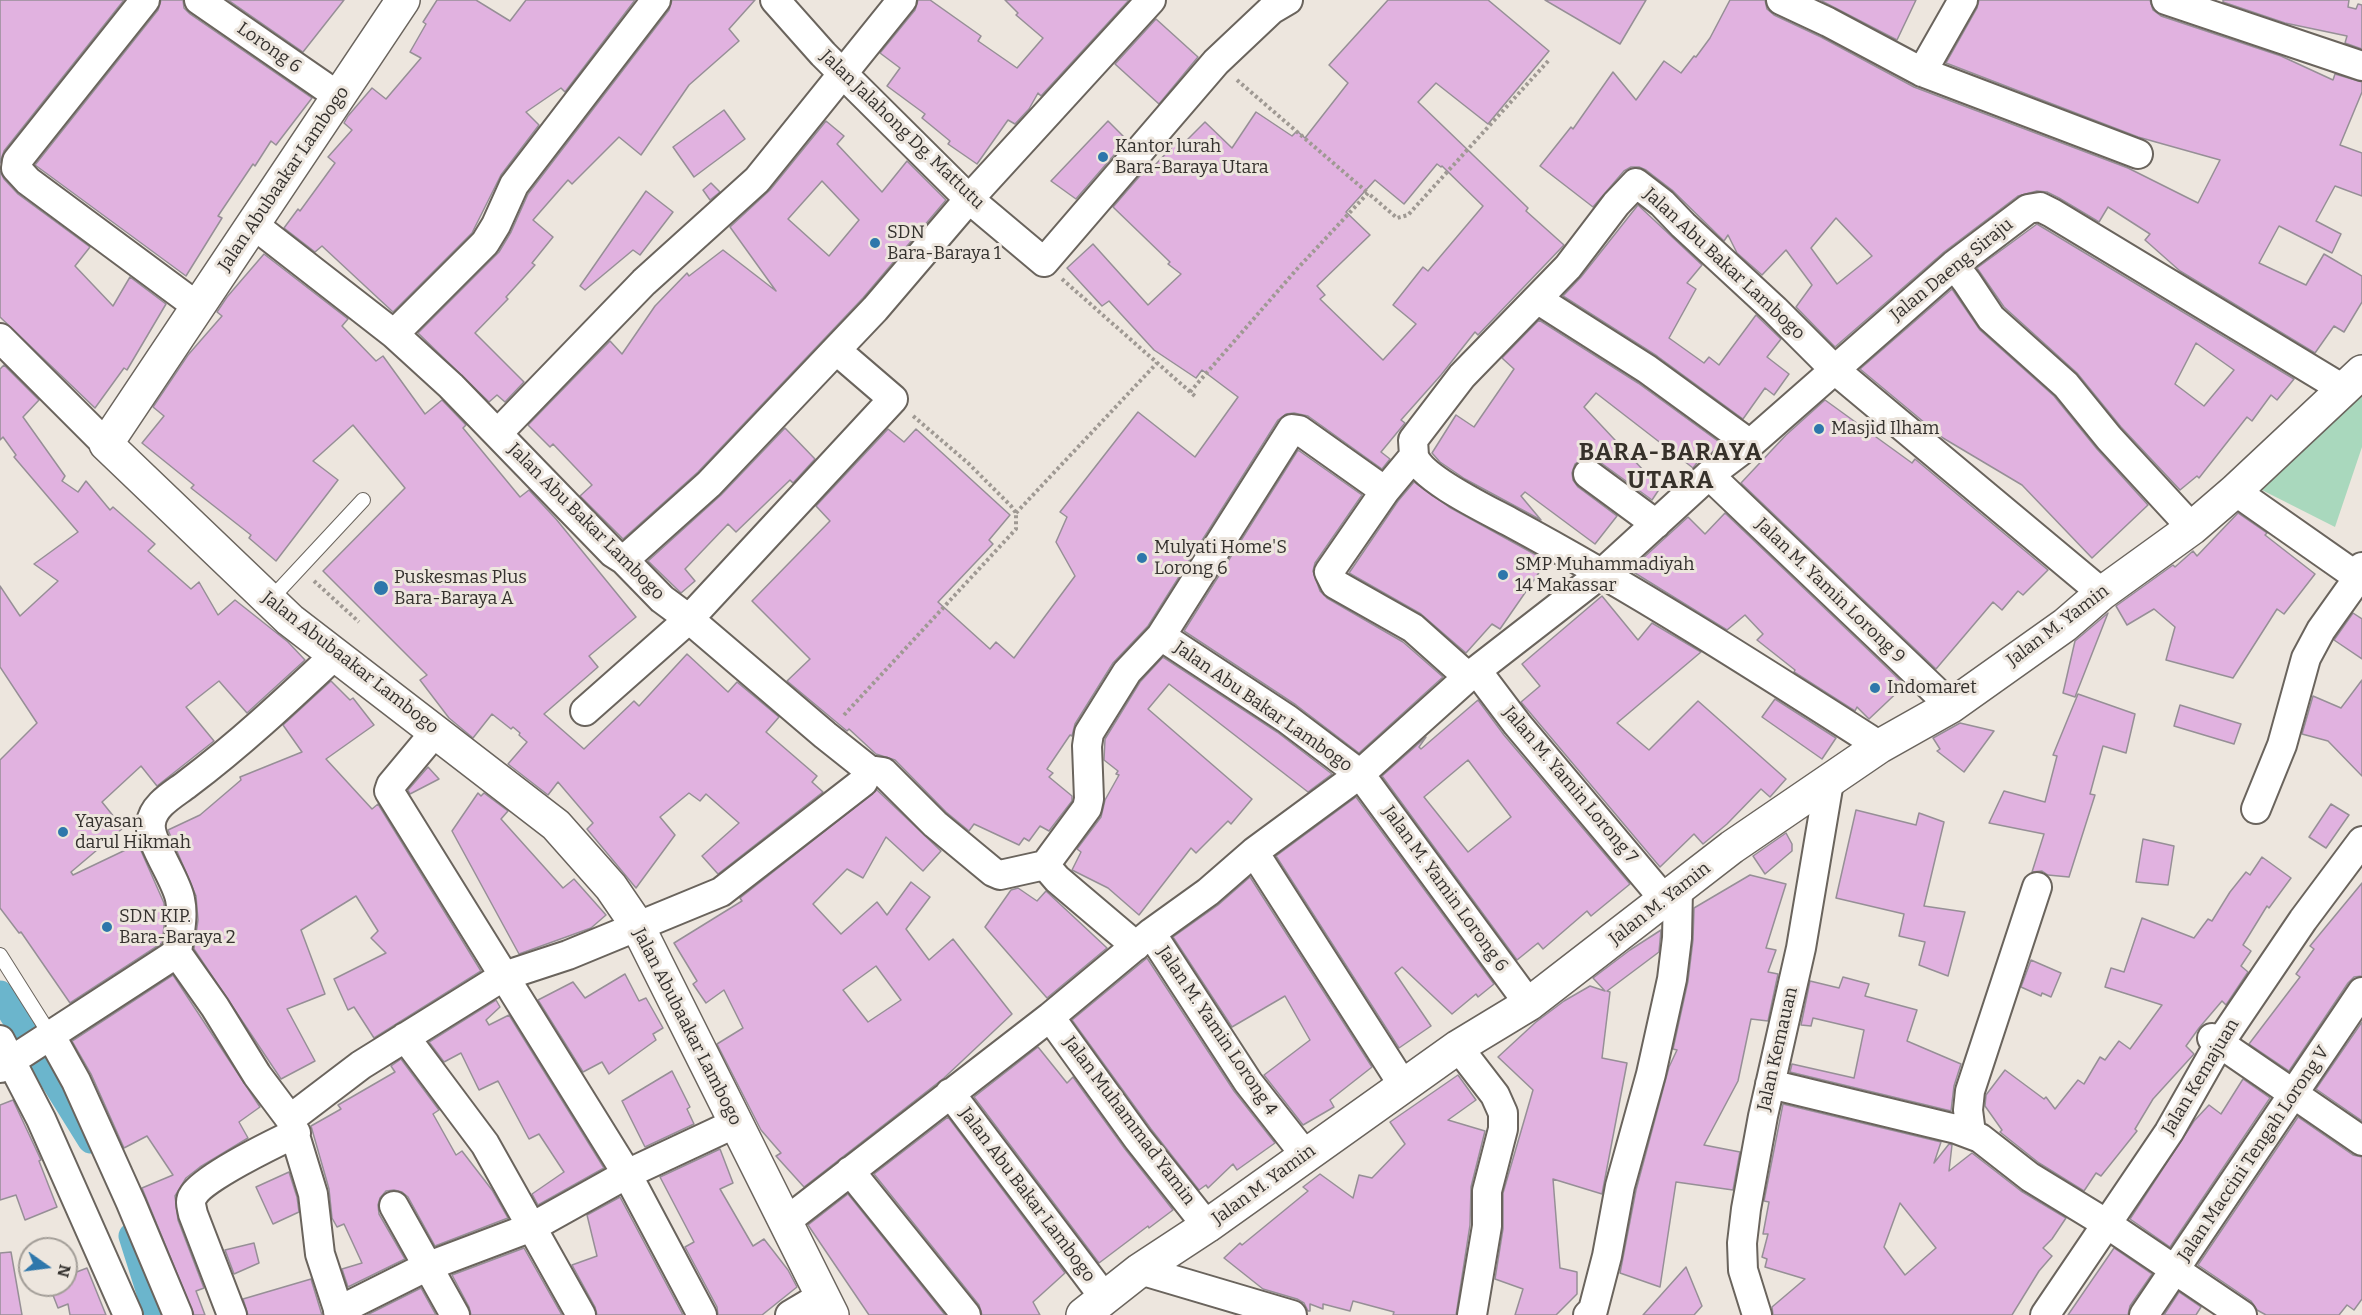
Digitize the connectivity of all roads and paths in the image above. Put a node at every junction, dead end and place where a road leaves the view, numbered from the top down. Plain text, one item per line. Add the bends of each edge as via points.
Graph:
1 (145, 0) edge
2 (200, 0) edge
3 (403, 0) edge
4 (656, 0) edge
5 (775, 0) edge
6 (902, 0) edge
7 (1150, 0) edge
8 (1781, 0) edge
9 (1963, 0) edge
10 (2166, 0) edge
11 (1274, 3) edge
12 (1550, 59) dead end
13 (1216, 62) junction
14 (2362, 66) edge
15 (843, 71) junction
16 (1922, 72) junction
17 (338, 96) junction
18 (2138, 154) dead end
19 (1368, 193) junction
20 (969, 200) junction
21 (254, 225) junction
22 (1044, 262) junction
23 (1954, 265) junction
24 (1537, 299) junction
25 (198, 307) junction
26 (394, 334) junction
27 (0, 338) edge
28 (836, 350) junction
29 (1157, 363) junction
30 (1835, 370) junction
31 (2353, 380) edge
32 (1190, 392) junction
33 (1197, 398) dead end
34 (893, 399) junction
35 (498, 433) junction
36 (106, 444) junction
37 (1750, 444) junction
38 (1414, 456) junction
39 (1588, 474) dead end
40 (1709, 475) junction
41 (1385, 491) junction
42 (2235, 491) junction
43 (363, 500) dead end
44 (1016, 513) junction
45 (1656, 524) junction
46 (2192, 528) junction
47 (624, 560) junction
48 (300, 568) junction
49 (1602, 573) junction
50 (2361, 575) edge
51 (2102, 593) junction
52 (269, 601) junction
53 (688, 619) junction
54 (359, 622) dead end
55 (1161, 636) junction
56 (334, 655) junction
57 (1472, 674) junction
58 (1951, 706) junction
59 (585, 711) dead end
60 (436, 731) junction
61 (825, 735) junction
62 (1880, 746) junction
63 (869, 770) junction
64 (1360, 774) junction
65 (1828, 782) junction
66 (2256, 809) dead end
67 (2362, 842) edge
68 (1254, 852) junction
69 (1045, 866) junction
70 (2037, 887) dead end
71 (1671, 894) junction
72 (637, 925) junction
73 (1144, 939) junction
74 (177, 953) junction
75 (0, 955) edge
76 (504, 976) junction
77 (2362, 992) edge
78 (1529, 1004) junction
79 (1050, 1017) junction
80 (405, 1037) junction
81 (48, 1038) junction
82 (2215, 1041) junction
83 (1458, 1047) junction
84 (7, 1056) edge
85 (1770, 1084) junction
86 (1403, 1085) junction
87 (950, 1093) junction
88 (2294, 1095) junction
89 (736, 1123) junction
90 (293, 1126) junction
91 (1971, 1133) junction
92 (2362, 1141) edge
93 (1306, 1156) junction
94 (850, 1172) junction
95 (627, 1174) junction
96 (394, 1206) dead end
97 (785, 1222) junction
98 (2107, 1224) junction
99 (1208, 1226) junction
100 (532, 1227) junction
101 (426, 1267) junction
102 (1140, 1270) junction
103 (2175, 1270) junction
104 (827, 1305) edge
105 (1094, 1306) edge
106 (339, 1313) edge
107 (128, 1315) edge
108 (178, 1315) edge
109 (232, 1315) edge
110 (455, 1315) edge
111 (581, 1315) edge
112 (702, 1315) edge
113 (790, 1315) edge
114 (966, 1315) edge
115 (1292, 1315) edge
116 (1472, 1315) edge
117 (1588, 1315) edge
118 (1757, 1315) edge
119 (2045, 1315) edge
120 (2144, 1315) edge
121 (2242, 1315) edge

1 - 25 street via 17,161 16,168 28,181
2 - 17 street, Lorong 6
3 - 17 street, Jalan Abubaakar Lambogo
4 - 26 street via 514,185 485,243
5 - 15 street, Jalan Jalahong Dg. Mattutu
6 - 15 street
7 - 20 street
8 - 16 street
9 - 16 street
10 - 14 street
11 - 13 street
12 - 19 path via 1408,215 1397,218
13 - 19 path
13 - 22 street
15 - 20 street, Jalan Jalahong Dg. Mattutu
15 - 35 street via 757,180 644,282
16 - 18 street
17 - 21 street, Jalan Abubaakar Lambogo
19 - 32 path
20 - 22 street, Jalan Jalahong Dg. Mattutu
20 - 28 street
21 - 25 street, Jalan Abubaakar Lambogo
21 - 26 street, Jalan Abu Bakar Lambogo
22 - 29 path
23 - 30 street, Jalan Daeng Siraju
23 - 31 street, Jalan Daeng Siraju via 2028,209 2040,207
23 - 46 street via 1991,318 2066,385
24 - 30 street, Jalan Abu Bakar Lambogo via 1636,183 1776,310
24 - 37 street via 1647,369
24 - 38 street, Jalan Abu Bakar Lambogo via 1462,376 1413,440
25 - 36 street, Jalan Abubaakar Lambogo
26 - 35 street, Jalan Abu Bakar Lambogo
27 - 36 street
28 - 34 street
28 - 47 street via 709,484
29 - 32 path
29 - 44 path
30 - 37 street, Jalan Daeng Siraju
30 - 51 street
31 - 42 street
32 - 33 path
34 - 44 path via 968,463
34 - 53 street
35 - 47 street, Jalan Abu Bakar Lambogo
36 - 52 street, Jalan Abubaakar Lambogo
37 - 40 street, Jalan Daeng Siraju
38 - 41 street
38 - 49 street via 1421,468 1452,490
39 - 45 street
40 - 45 street, Jalan Daeng Siraju
40 - 58 street, Jalan M. Yamin Lorong 9
41 - 55 street via 1299,430 1292,429
41 - 57 street, Jalan M. Yamin Lorong 7 via 1329,572 1335,584 1413,628
42 - 46 street, Jalan M. Yamin
42 - 50 street
43 - 48 lane
44 - 61 path via 1012,535
45 - 49 street, Jalan Daeng Siraju
46 - 51 street, Jalan M. Yamin
47 - 53 street, Jalan Abu Bakar Lambogo
48 - 52 lane
48 - 54 path
49 - 57 street, Jalan Daeng Siraju
49 - 62 street via 1716,640
50 - 66 street via 2306,658 2282,745
51 - 58 street, Jalan M. Yamin via 2065,625
52 - 56 street, Jalan Abubaakar Lambogo
53 - 59 street
53 - 61 street, Jalan Abu Bakar Lambogo
55 - 64 street, Jalan Abu Bakar Lambogo via 1287,719
55 - 69 street, Jalan Abu Bakar Lambogo via 1127,672 1089,733 1087,808
56 - 60 street, Jalan Abubaakar Lambogo
56 - 74 street via 238,744 167,798 156,811 151,830 180,898 182,921
57 - 64 street, Jalan Daeng Siraju
57 - 71 street, Jalan M. Yamin Lorong 7
58 - 62 street, Jalan M. Yamin
60 - 72 street, Jalan Abubaakar Lambogo via 556,825 610,886
60 - 76 street via 389,791
61 - 63 street, Jalan Abu Bakar Lambogo
62 - 65 street, Jalan M. Yamin
63 - 69 street, Jalan Abu Bakar Lambogo via 883,772 936,824 1000,876
63 - 72 street via 863,782 721,892
64 - 68 street, Jalan Daeng Siraju
64 - 78 street, Jalan M. Yamin Lorong 6
65 - 71 street, Jalan M. Yamin
65 - 85 street, Jalan Kemauan via 1801,948
67 - 82 street, Jalan Kemajuan
68 - 73 street, Jalan Daeng Siraju
68 - 86 street
69 - 73 street via 1057,879
70 - 91 street via 1972,1083 1968,1110
71 - 78 street, Jalan M. Yamin
71 - 117 street via 1677,938 1672,979 1620,1186 1607,1256 1593,1310
72 - 76 street via 568,955
72 - 89 street, Jalan Abubaakar Lambogo
73 - 79 street, Jalan Daeng Siraju
73 - 93 street, Jalan M. Yamin Lorong 4
74 - 81 street
74 - 90 street
75 - 81 lane
76 - 80 street
76 - 95 street
77 - 88 street, Jalan Maccini Tengah Lorong V
78 - 83 street, Jalan M. Yamin
79 - 87 street, Jalan Daeng Siraju
79 - 99 street, Jalan Muhammad Yamin via 1138,1139
80 - 90 street via 361,1065
80 - 100 street via 484,1144
81 - 84 street
81 - 108 street via 76,1081
82 - 88 street
82 - 98 street, Jalan Kemajuan via 2169,1132
83 - 86 street, Jalan M. Yamin
83 - 116 street via 1495,1095 1503,1113 1503,1129 1487,1191 1487,1226
84 - 107 street via 51,1140
85 - 91 street
85 - 118 street, Jalan Kemauan via 1742,1243 1743,1270
86 - 93 street, Jalan M. Yamin
87 - 94 street, Jalan Daeng Siraju
87 - 105 street, Jalan Abu Bakar Lambogo
88 - 92 street
88 - 103 street, Jalan Maccini Tengah Lorong V
89 - 95 street
89 - 97 street, Jalan Abubaakar Lambogo
90 - 106 street via 313,1194 320,1254
90 - 109 street via 191,1198 192,1214
91 - 98 street via 2030,1177
93 - 99 street, Jalan M. Yamin
94 - 97 street, Jalan Daeng Siraju
94 - 114 street
95 - 100 street
95 - 112 street
96 - 101 street
97 - 104 street, Jalan Abubaakar Lambogo
98 - 103 street
98 - 119 street, Jalan Kemajuan
99 - 102 street, Jalan M. Yamin
100 - 101 street
100 - 111 street
101 - 106 street
101 - 110 street
102 - 105 street, Jalan M. Yamin
102 - 115 street
103 - 120 street, Jalan Maccini Tengah Lorong V
103 - 121 street
104 - 113 street

